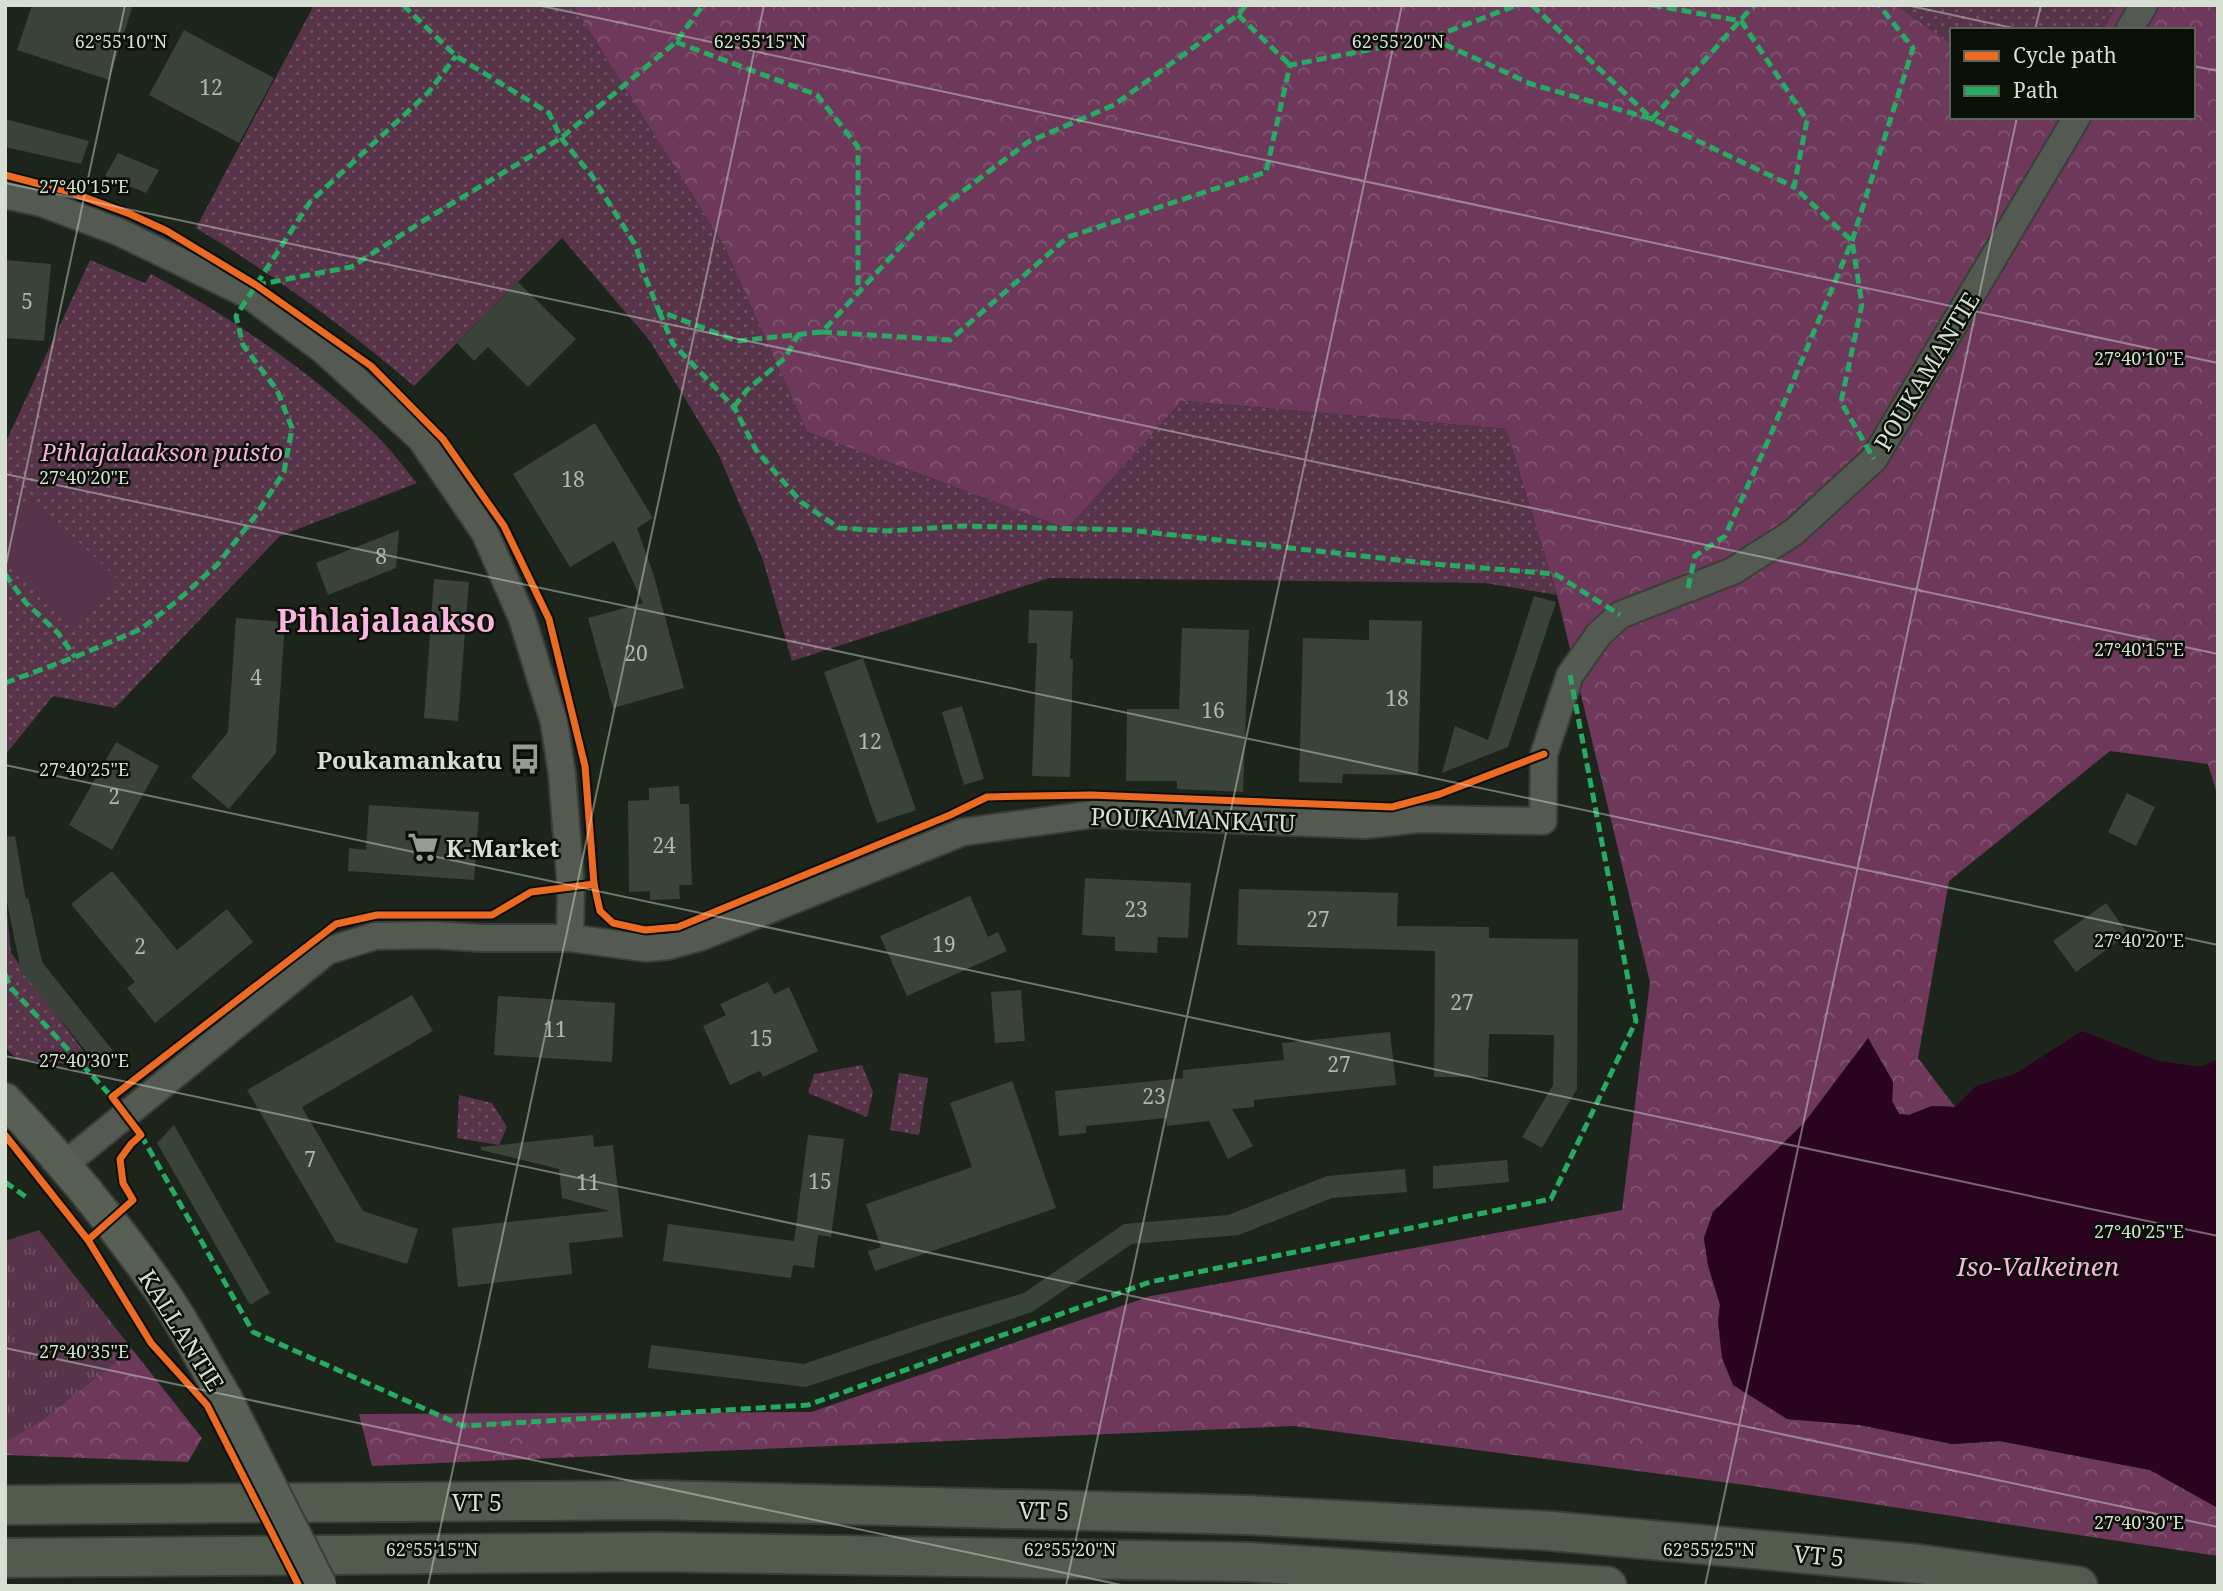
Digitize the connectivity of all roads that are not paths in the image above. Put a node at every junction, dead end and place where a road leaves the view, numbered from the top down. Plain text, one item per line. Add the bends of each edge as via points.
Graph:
1 (2144, 5) edge
2 (2130, 28) edge
3 (2076, 119) edge
4 (5, 195) edge
5 (1543, 821) joint
6 (570, 938) junction
7 (5, 1100) edge
8 (64, 1166) junction
9 (5, 1505) edge
10 (5, 1558) edge
11 (320, 1586) edge
12 (1607, 1586) edge
13 (2078, 1586) edge

1 - 2 street
3 - 5 street, POUKAMANTIE via 1874,459 1794,532 1733,571 1620,615 1599,634 1570,675 1544,754
4 - 6 street via 42,202 118,232 249,295 323,350 419,438 485,533 522,618 554,722 571,888
5 - 6 street, POUKAMANKATU via 1419,819 1365,825 1095,814 963,832 701,937 668,946 645,948
6 - 8 street, POUKAMANKATU via 375,936 327,951
7 - 8 main road, KALLANTIE
8 - 11 main road, KALLANTIE, bridge via 163,1294 225,1398
9 - 13 highway, VT 5 via 657,1500 1248,1515 1551,1531 1919,1564
10 - 12 highway, VT 5 via 740,1553 1249,1562

